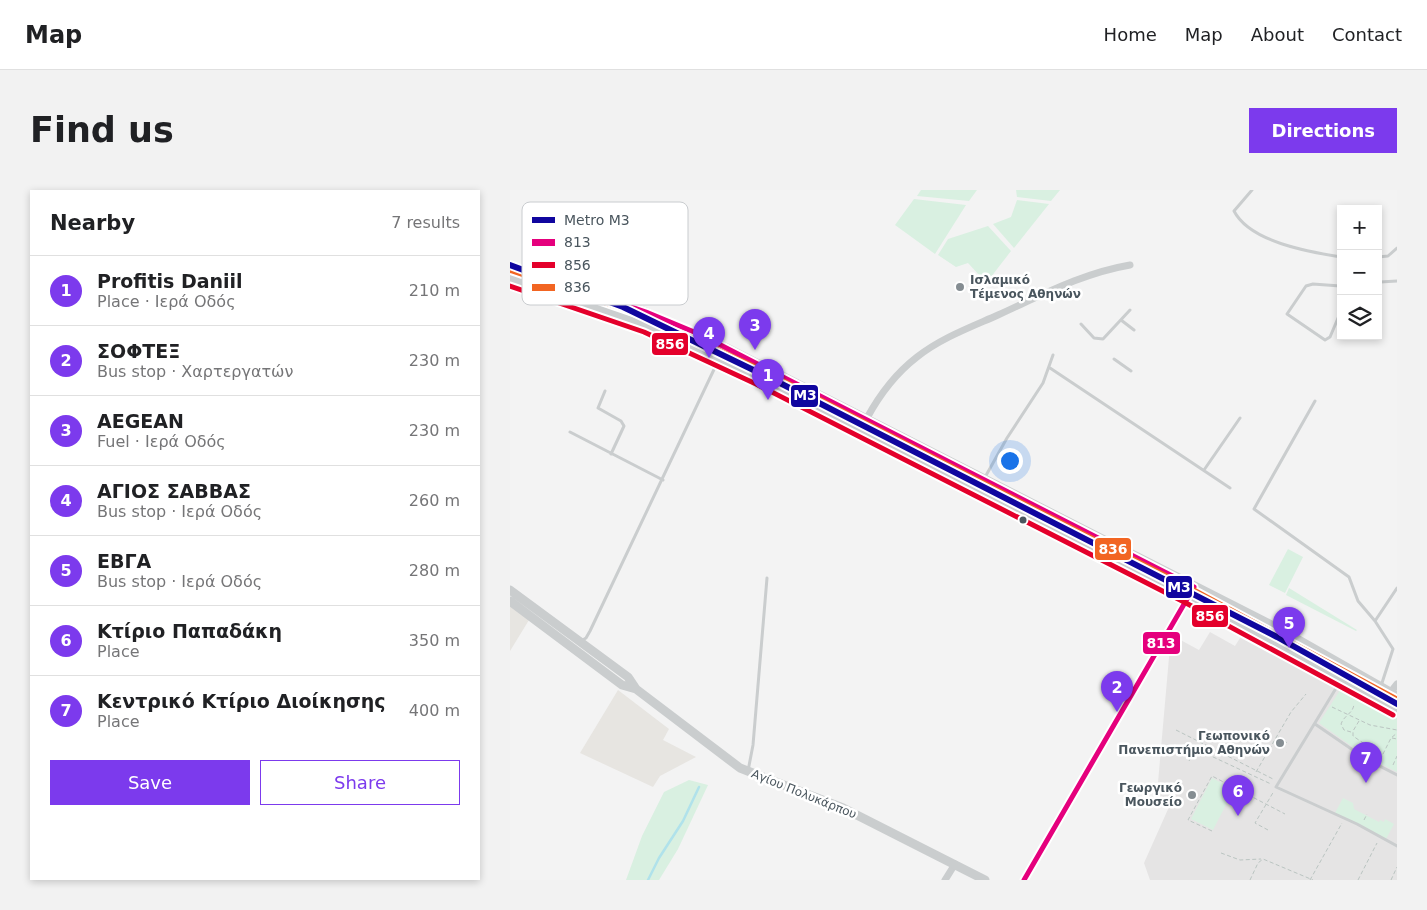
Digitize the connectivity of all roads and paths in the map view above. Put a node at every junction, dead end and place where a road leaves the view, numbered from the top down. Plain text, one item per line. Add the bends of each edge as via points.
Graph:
1 (1252, 190) edge
2 (1397, 248) edge
3 (1337, 256) edge
4 (1382, 257) edge
5 (510, 265) edge
6 (1130, 265) dead end
7 (522, 269) edge
8 (510, 278) edge
9 (1397, 281) edge
10 (522, 282) edge
11 (1382, 282) edge
12 (1337, 285) edge
13 (589, 305) edge
14 (623, 305) edge
15 (1130, 310) dead end
16 (1337, 319) edge
17 (1121, 320) junction
18 (1082, 324) dead end
19 (1134, 330) dead end
20 (1053, 356) dead end
21 (720, 358) junction
22 (1114, 359) dead end
23 (1050, 368) junction
24 (1130, 371) dead end
25 (605, 391) dead end
26 (1315, 401) dead end
27 (867, 418) junction
28 (1240, 418) dead end
29 (570, 432) dead end
30 (611, 454) junction
31 (1204, 470) junction
32 (984, 479) junction
33 (663, 480) junction
34 (1230, 488) dead end
35 (767, 578) dead end
36 (1194, 587) junction
37 (1397, 588) edge
38 (510, 590) edge
39 (1189, 596) junction
40 (510, 601) edge
41 (1375, 621) junction
42 (580, 642) junction
43 (1343, 678) junction
44 (1397, 684) edge
45 (1381, 686) junction
46 (636, 689) junction
47 (1306, 694) dead end
48 (1394, 694) edge
49 (1384, 701) junction
50 (1327, 704) junction
51 (1354, 704) dead end
52 (1397, 708) edge
53 (1348, 715) junction
54 (1359, 720) junction
55 (1315, 724) junction
56 (1176, 730) dead end
57 (1397, 730) edge
58 (1352, 732) junction
59 (1397, 733) edge
60 (1277, 737) junction
61 (1392, 738) junction
62 (1397, 740) edge
63 (1289, 744) dead end
64 (1382, 756) junction
65 (1190, 762) dead end
66 (1378, 765) junction
67 (748, 771) junction
68 (1256, 772) junction
69 (1397, 775) edge
70 (1279, 782) junction
71 (1276, 787) junction
72 (1266, 804) junction
73 (1286, 814) dead end
74 (1367, 814) dead end
75 (1345, 818) junction
76 (1361, 826) junction
77 (1268, 830) dead end
78 (1212, 831) dead end
79 (1380, 836) junction
80 (1397, 846) edge
81 (1221, 853) dead end
82 (1263, 859) junction
83 (955, 864) junction
84 (1397, 867) edge
85 (946, 880) edge
86 (985, 880) edge
87 (1024, 880) edge
88 (1250, 880) edge
89 (1311, 880) edge
90 (1358, 880) edge
91 (1391, 880) edge

1 - 3 lane via 1234,211 1238,219 1273,241
2 - 4 lane
5 - 7 main road
6 - 27 street via 1099,271 1071,282 951,336 908,364 886,387
8 - 10 main road
9 - 11 lane
12 - 16 lane via 1306,286 1288,314 1327,340
13 - 21 main road via 647,325
14 - 27 main road via 666,320
15 - 17 lane
17 - 18 lane via 1100,339 1092,337
17 - 19 lane
20 - 23 lane
21 - 33 lane
21 - 39 main road
22 - 24 lane
23 - 31 lane
23 - 32 lane
25 - 30 lane via 599,410 621,421 624,426
26 - 41 lane via 1254,509 1348,577 1358,601
27 - 32 main road
28 - 31 lane
29 - 30 lane
30 - 33 lane
31 - 34 lane
32 - 36 main road
33 - 42 lane via 590,631
35 - 67 lane
36 - 39 street
36 - 45 main road
37 - 41 lane
38 - 42 street, Αγίου Πολυκάρπου
39 - 43 main road
39 - 87 street
40 - 46 street, Αγίου Πολυκάρπου via 622,685
41 - 45 lane via 1392,649
42 - 46 street, Αγίου Πολυκάρπου via 628,677
43 - 49 main road
43 - 50 lane
44 - 48 street
45 - 48 main road
46 - 67 street, Αγίου Πολυκάρπου via 725,758
47 - 60 path
48 - 49 street
49 - 52 main road
50 - 53 path
50 - 55 lane
51 - 53 path
53 - 54 path
53 - 58 path via 1341,726
54 - 57 path
54 - 58 path
55 - 66 lane
55 - 70 lane
56 - 68 path
58 - 64 path via 1356,740
59 - 61 path
60 - 63 path
60 - 68 path
61 - 62 path
61 - 64 path
64 - 66 path
65 - 71 path via 1196,749
66 - 69 lane
67 - 83 street, Αγίου Πολυκάρπου via 843,808
68 - 70 path
70 - 71 lane
71 - 72 path
71 - 75 lane
72 - 73 path
72 - 77 path via 1255,823
72 - 78 path via 1212,776 1188,820
74 - 76 path
75 - 76 lane
75 - 89 path
76 - 79 lane
79 - 80 lane
79 - 90 path
81 - 82 path via 1240,860
82 - 88 path
82 - 89 path
83 - 85 street
83 - 86 street, Αγίου Πολυκάρπου
84 - 91 path

